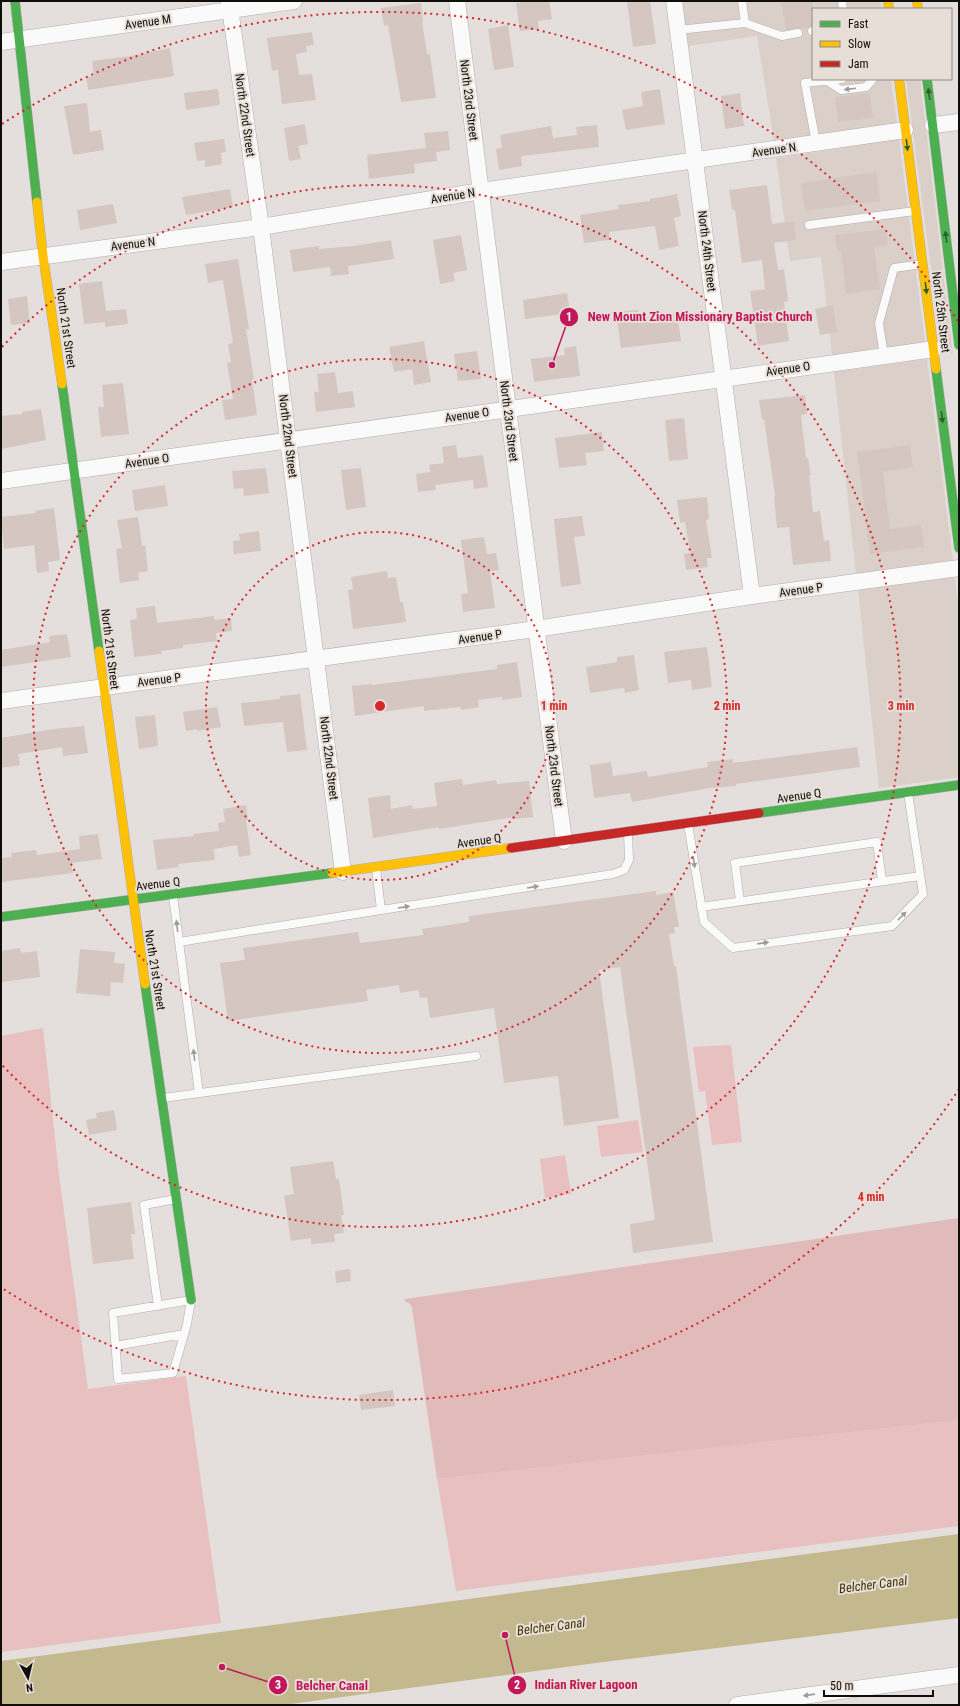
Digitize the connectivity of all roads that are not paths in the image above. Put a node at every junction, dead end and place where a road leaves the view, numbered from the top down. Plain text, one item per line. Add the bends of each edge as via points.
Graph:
1 (15, 1) edge
2 (294, 1) edge
3 (457, 1) edge
4 (674, 1) edge
5 (742, 1) edge
6 (229, 6) edge
7 (744, 23) junction
8 (678, 30) junction
9 (798, 33) dead end
10 (20, 40) junction
11 (1, 42) edge
12 (834, 80) edge
13 (872, 80) edge
14 (899, 80) edge
15 (927, 80) edge
16 (827, 81) junction
17 (959, 122) edge
18 (933, 125) junction
19 (905, 130) junction
20 (816, 143) junction
21 (696, 161) junction
22 (481, 191) junction
23 (916, 210) junction
24 (809, 225) dead end
25 (261, 227) junction
26 (43, 256) junction
27 (1, 262) edge
28 (923, 264) junction
29 (959, 345) edge
30 (940, 354) junction
31 (884, 356) junction
32 (724, 378) junction
33 (508, 409) junction
34 (289, 440) junction
35 (75, 471) junction
36 (1, 481) edge
37 (959, 548) edge
38 (959, 568) edge
39 (752, 596) junction
40 (536, 630) junction
41 (317, 660) junction
42 (102, 687) junction
43 (1, 701) edge
44 (959, 785) edge
45 (908, 792) junction
46 (688, 824) junction
47 (628, 832) junction
48 (564, 841) junction
49 (375, 868) junction
50 (343, 872) junction
51 (920, 876) junction
52 (882, 881) junction
53 (173, 894) junction
54 (132, 900) junction
55 (740, 901) junction
56 (701, 907) junction
57 (381, 910) junction
58 (1, 917) edge
59 (179, 942) junction
60 (476, 1056) dead end
61 (198, 1093) junction
62 (162, 1098) junction
63 (176, 1200) junction
64 (191, 1300) junction
65 (158, 1306) junction
66 (184, 1334) junction
67 (115, 1346) junction
68 (959, 1675) edge
69 (737, 1705) edge

1 - 10 street, North 21st Street
2 - 6 street, Avenue M
3 - 22 street, North 23rd Street
4 - 8 street, North 24th Street
5 - 7 lane
6 - 10 street, Avenue M
6 - 25 street, North 22nd Street
7 - 8 lane
7 - 9 lane via 782,36
8 - 21 street, North 24th Street
10 - 11 street, Avenue M
10 - 26 street, North 21st Street
12 - 16 lane
13 -> 16 lane via 866,87 841,90
14 - 19 street, North 25th Street
18 -> 15 street, North 25th Street
16 - 20 lane via 805,84
17 - 18 street
29 -> 18 street, North 25th Street
19 - 20 street, Avenue N
19 -> 23 street, North 25th Street
20 - 21 street, Avenue N
21 - 22 street, Avenue N
21 - 32 street, North 24th Street
22 - 25 street, Avenue N
22 - 33 street, North 23rd Street
23 - 24 lane
23 - 28 street, North 25th Street
25 - 26 street, Avenue N
25 - 34 street, North 22nd Street
26 - 27 street, Avenue N
26 - 35 street, North 21st Street
28 -> 30 street, North 25th Street
28 - 31 lane via 894,268 879,323
30 - 31 street, Avenue O
30 -> 37 street, North 25th Street
31 - 32 street, Avenue O
32 - 33 street, Avenue O
32 - 39 street, North 24th Street
33 - 34 street, Avenue O
33 - 40 street, North 23rd Street
34 - 35 street, Avenue O
34 - 41 street, North 22nd Street
35 - 36 street, Avenue O
35 - 42 street, North 21st Street
38 - 39 street, Avenue P
39 - 40 street, Avenue P
40 - 41 street, Avenue P
40 - 48 street, North 23rd Street
41 - 42 street, Avenue P
41 - 50 street, North 22nd Street
42 - 43 street, Avenue P
42 - 54 street, North 21st Street
44 - 45 street, Avenue Q
45 - 46 street, Avenue Q
45 - 51 lane
46 - 47 street, Avenue Q
46 -> 56 lane
47 - 48 street, Avenue Q
57 -> 47 lane via 613,874 624,870 629,860
48 - 49 street, Avenue Q
49 - 50 street, Avenue Q
49 - 57 lane
50 - 53 street, Avenue Q
51 - 52 lane
56 -> 51 lane via 704,922 733,948 885,927 892,926 923,894
52 - 55 lane
52 - 55 lane via 877,842 735,863
53 - 54 street, Avenue Q
59 -> 53 lane
54 - 58 street, Avenue Q
54 - 62 street, North 21st Street
55 - 56 lane
57 - 59 lane
61 -> 59 lane
60 - 61 lane
61 - 62 lane
62 - 63 street, North 21st Street
63 - 64 street, North 21st Street
63 - 65 lane via 144,1205
64 - 65 lane
64 - 66 lane
65 - 67 lane via 113,1313
66 - 67 lane
66 - 67 lane via 173,1373 118,1379
68 -> 69 street

